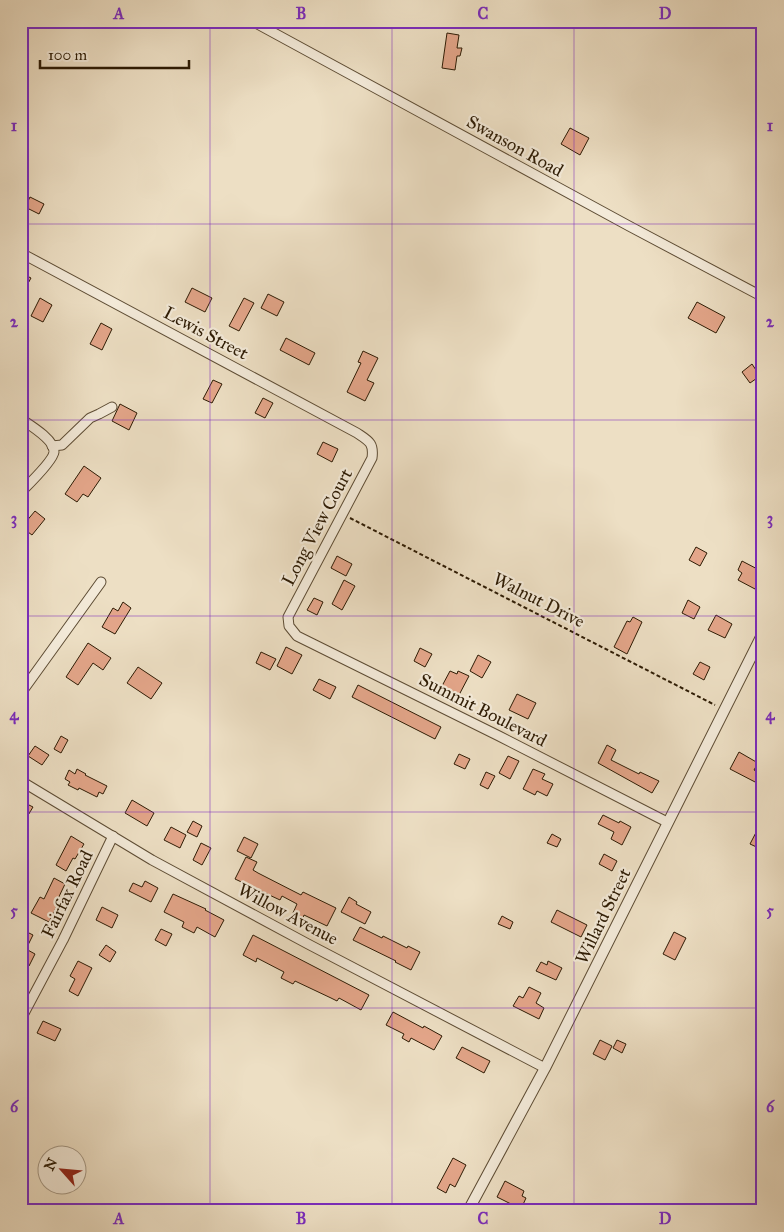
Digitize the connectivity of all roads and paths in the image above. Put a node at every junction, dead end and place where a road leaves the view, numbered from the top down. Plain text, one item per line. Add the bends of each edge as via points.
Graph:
1 (252, 21) edge
2 (21, 252) edge
3 (763, 297) edge
4 (112, 406) dead end
5 (21, 419) edge
6 (52, 446) junction
7 (372, 446) joint
8 (21, 492) edge
9 (343, 514) junction
10 (101, 582) dead end
11 (288, 623) joint
12 (763, 633) edge
13 (21, 693) edge
14 (724, 709) junction
15 (21, 780) edge
16 (667, 822) junction
17 (112, 836) junction
18 (22, 1019) edge
19 (544, 1068) junction
20 (468, 1211) edge

1 - 3 street, Swanson Road
2 - 7 street, Lewis Street via 357,433
4 - 6 street via 90,418 62,445
5 - 6 street via 45,436
6 - 8 street via 53,454 45,466
7 - 9 street, Long View Court via 372,458
9 - 11 street, Long View Court via 288,617
9 - 14 path, Walnut Drive
10 - 13 street
11 - 16 street, Summit Boulevard via 297,636
12 - 14 street, Willard Street
14 - 16 street, Willard Street
15 - 17 street, Willow Avenue
16 - 19 street, Willard Street
17 - 18 street, Fairfax Road
17 - 19 street, Willow Avenue
19 - 20 street, Willard Street

